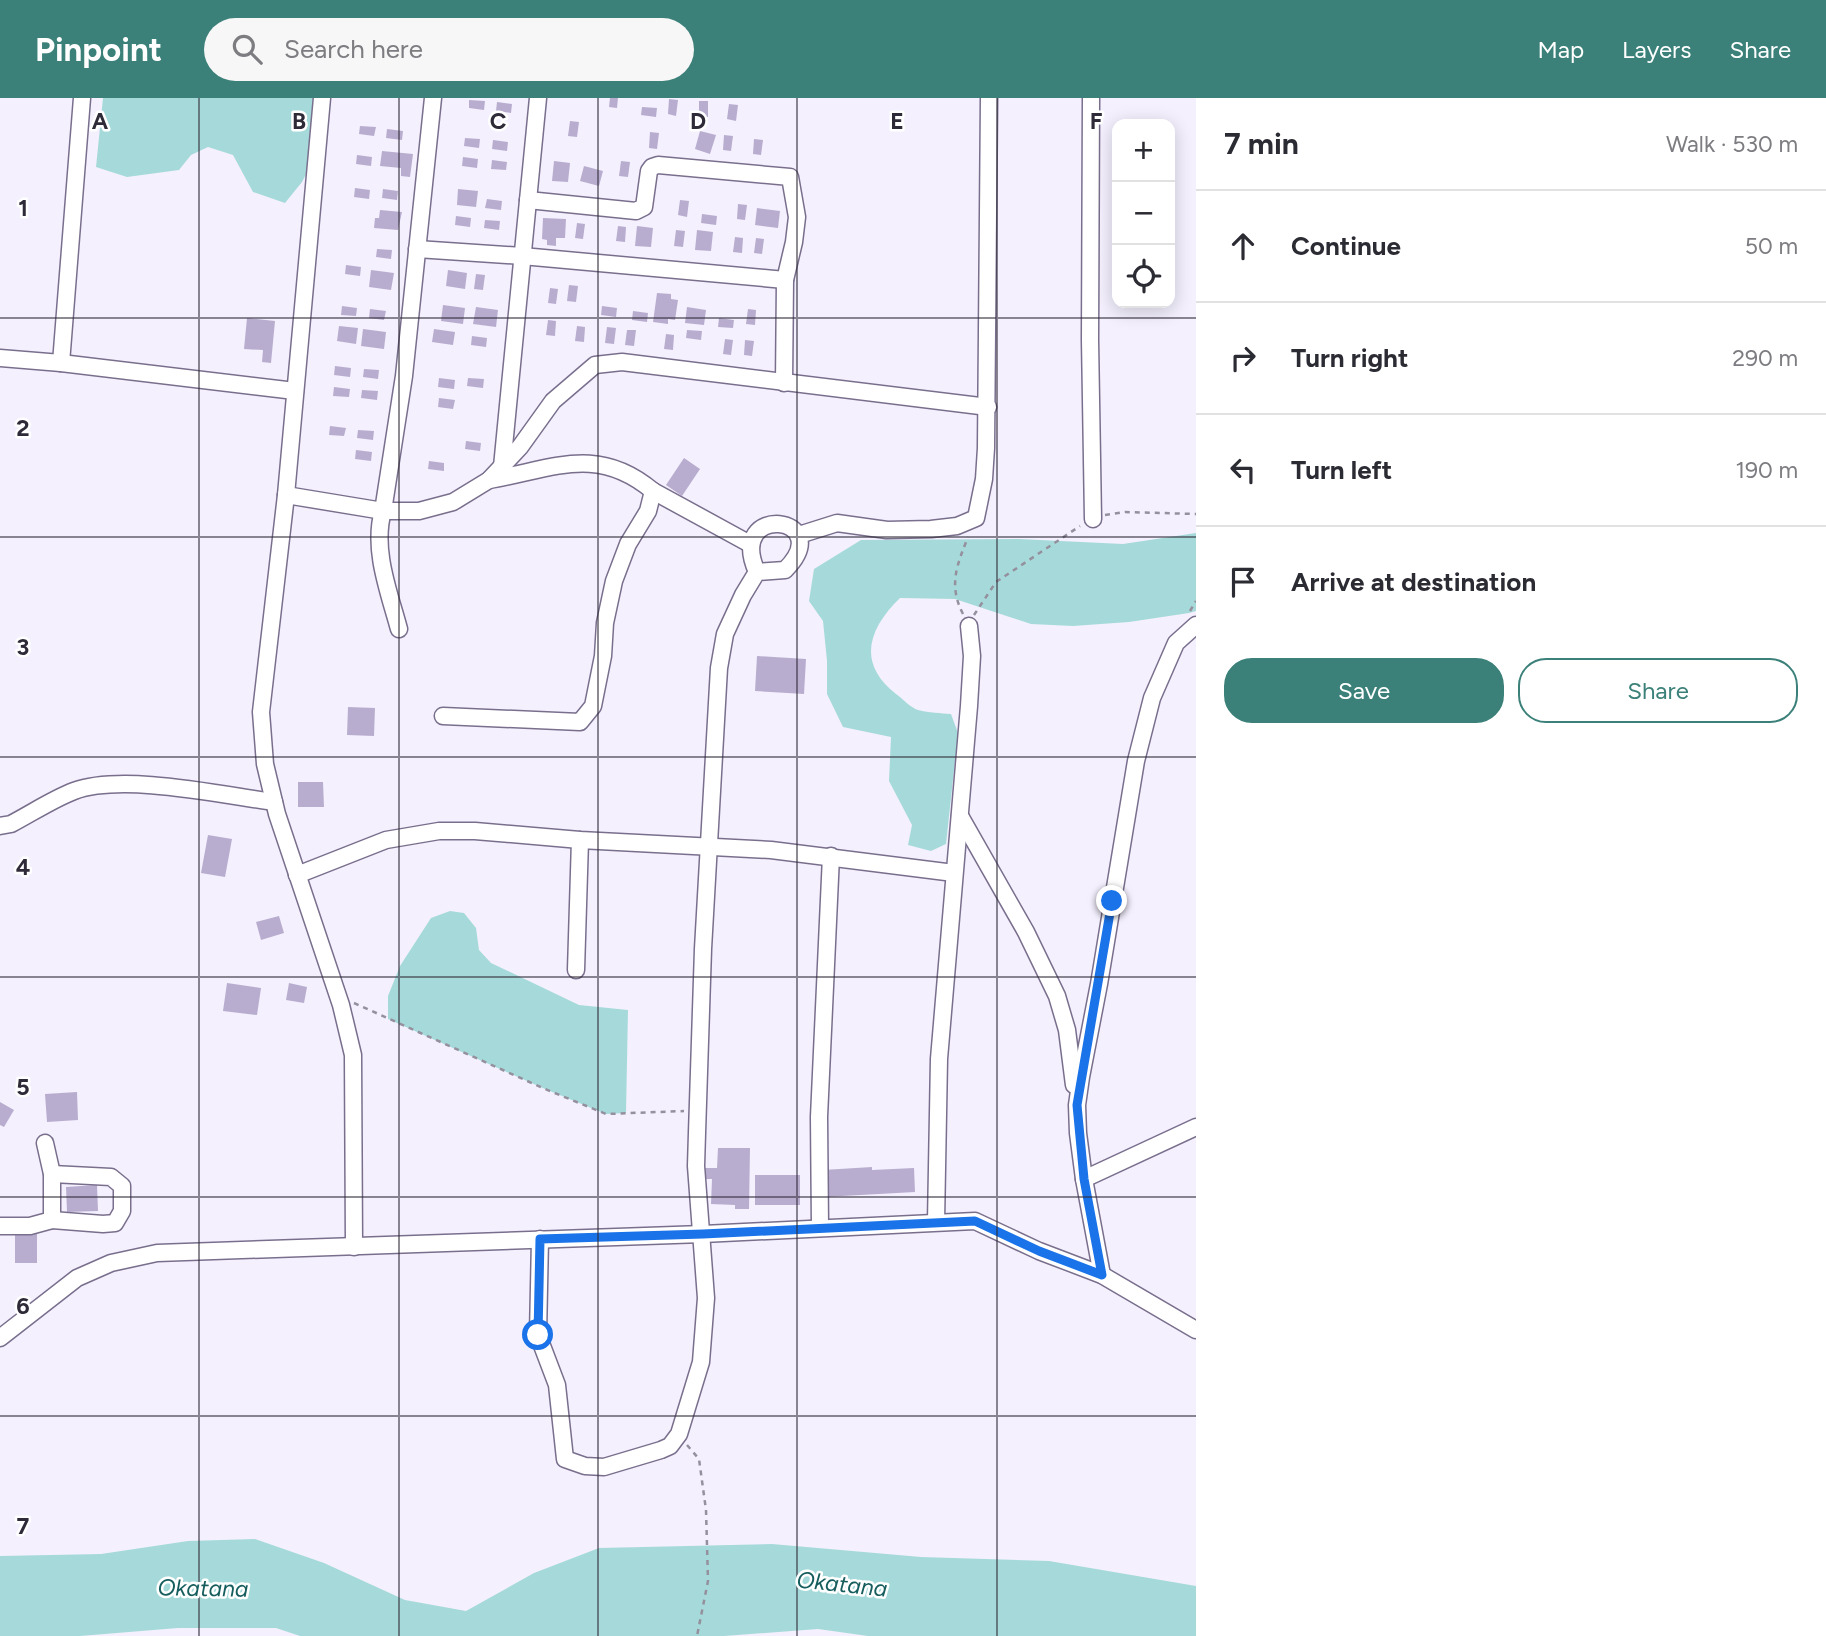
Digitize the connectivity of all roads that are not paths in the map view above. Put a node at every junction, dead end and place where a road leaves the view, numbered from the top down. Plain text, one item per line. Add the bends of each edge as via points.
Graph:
1 (82, 98) edge
2 (322, 98) edge
3 (433, 98) edge
4 (538, 98) edge
5 (989, 98) edge
6 (1091, 98) edge
7 (528, 200) junction
8 (416, 248) junction
9 (522, 256) junction
10 (785, 280) junction
11 (0, 358) edge
12 (61, 363) junction
13 (784, 383) junction
14 (295, 391) junction
15 (988, 407) junction
16 (502, 467) junction
17 (489, 480) junction
18 (653, 491) junction
19 (286, 495) junction
20 (383, 511) junction
21 (1093, 519) road end
22 (799, 535) junction
23 (750, 544) junction
24 (757, 572) junction
25 (1196, 625) edge
26 (969, 626) road end
27 (399, 629) dead end
28 (443, 716) dead end
29 (274, 802) junction
30 (960, 816) junction
31 (0, 826) edge
32 (580, 840) junction
33 (708, 847) junction
34 (831, 856) junction
35 (954, 873) junction
36 (297, 875) junction
37 (576, 970) dead end
38 (1077, 1105) junction
39 (1196, 1127) edge
40 (45, 1143) dead end
41 (52, 1174) junction
42 (1084, 1179) junction
43 (52, 1220) junction
44 (936, 1222) junction
45 (0, 1226) edge
46 (820, 1228) junction
47 (703, 1234) junction
48 (540, 1239) junction
49 (354, 1247) junction
50 (1102, 1275) junction
51 (1196, 1330) edge
52 (0, 1338) edge

1 - 12 street
2 - 14 street
3 - 8 street
4 - 7 street
5 - 15 street
6 - 21 street
7 - 9 street
7 - 10 street via 636,211 644,207 649,171 658,165 790,177 796,217
8 - 9 street
8 - 20 street via 404,376
9 - 10 street
9 - 16 street
10 - 13 street
11 - 12 street
12 - 14 street
13 - 15 street
13 - 16 street via 622,362 595,365 553,401
14 - 19 street
15 - 22 street via 984,479 976,518 931,529 887,530 837,523
16 - 17 street
17 - 18 street via 557,465 606,464
17 - 20 street via 453,502 418,511
18 - 23 street
18 - 28 street via 614,581 593,706 580,722
19 - 20 street
19 - 29 street via 261,712
20 - 27 street via 378,527 383,566
22 - 23 street via 793,527 770,525
22 - 24 street via 794,561 785,570
23 - 24 street
24 - 33 street via 725,634
25 - 38 street via 1176,643 1162,671 1139,748
26 - 30 street via 972,656
29 - 31 street via 117,785 76,791
29 - 36 street
30 - 35 street
30 - 38 street via 1026,932 1061,1006
32 - 33 street
32 - 36 street via 439,831 386,840
32 - 37 street
33 - 34 street
33 - 47 street via 696,1166
34 - 35 street
34 - 46 street via 819,1117
35 - 44 street via 939,1059
36 - 49 street via 353,1055
38 - 42 street
39 - 42 street
40 - 41 street
41 - 43 street
41 - 43 street via 111,1177 122,1186 122,1211 115,1223
42 - 50 street
43 - 45 street
44 - 46 street
44 - 50 street via 975,1221
46 - 47 street
47 - 48 street
47 - 48 street via 706,1298 701,1362 679,1434 661,1451 604,1467 565,1459 559,1395 538,1335
48 - 49 street
49 - 52 street via 157,1254 111,1263 77,1278
50 - 51 street

